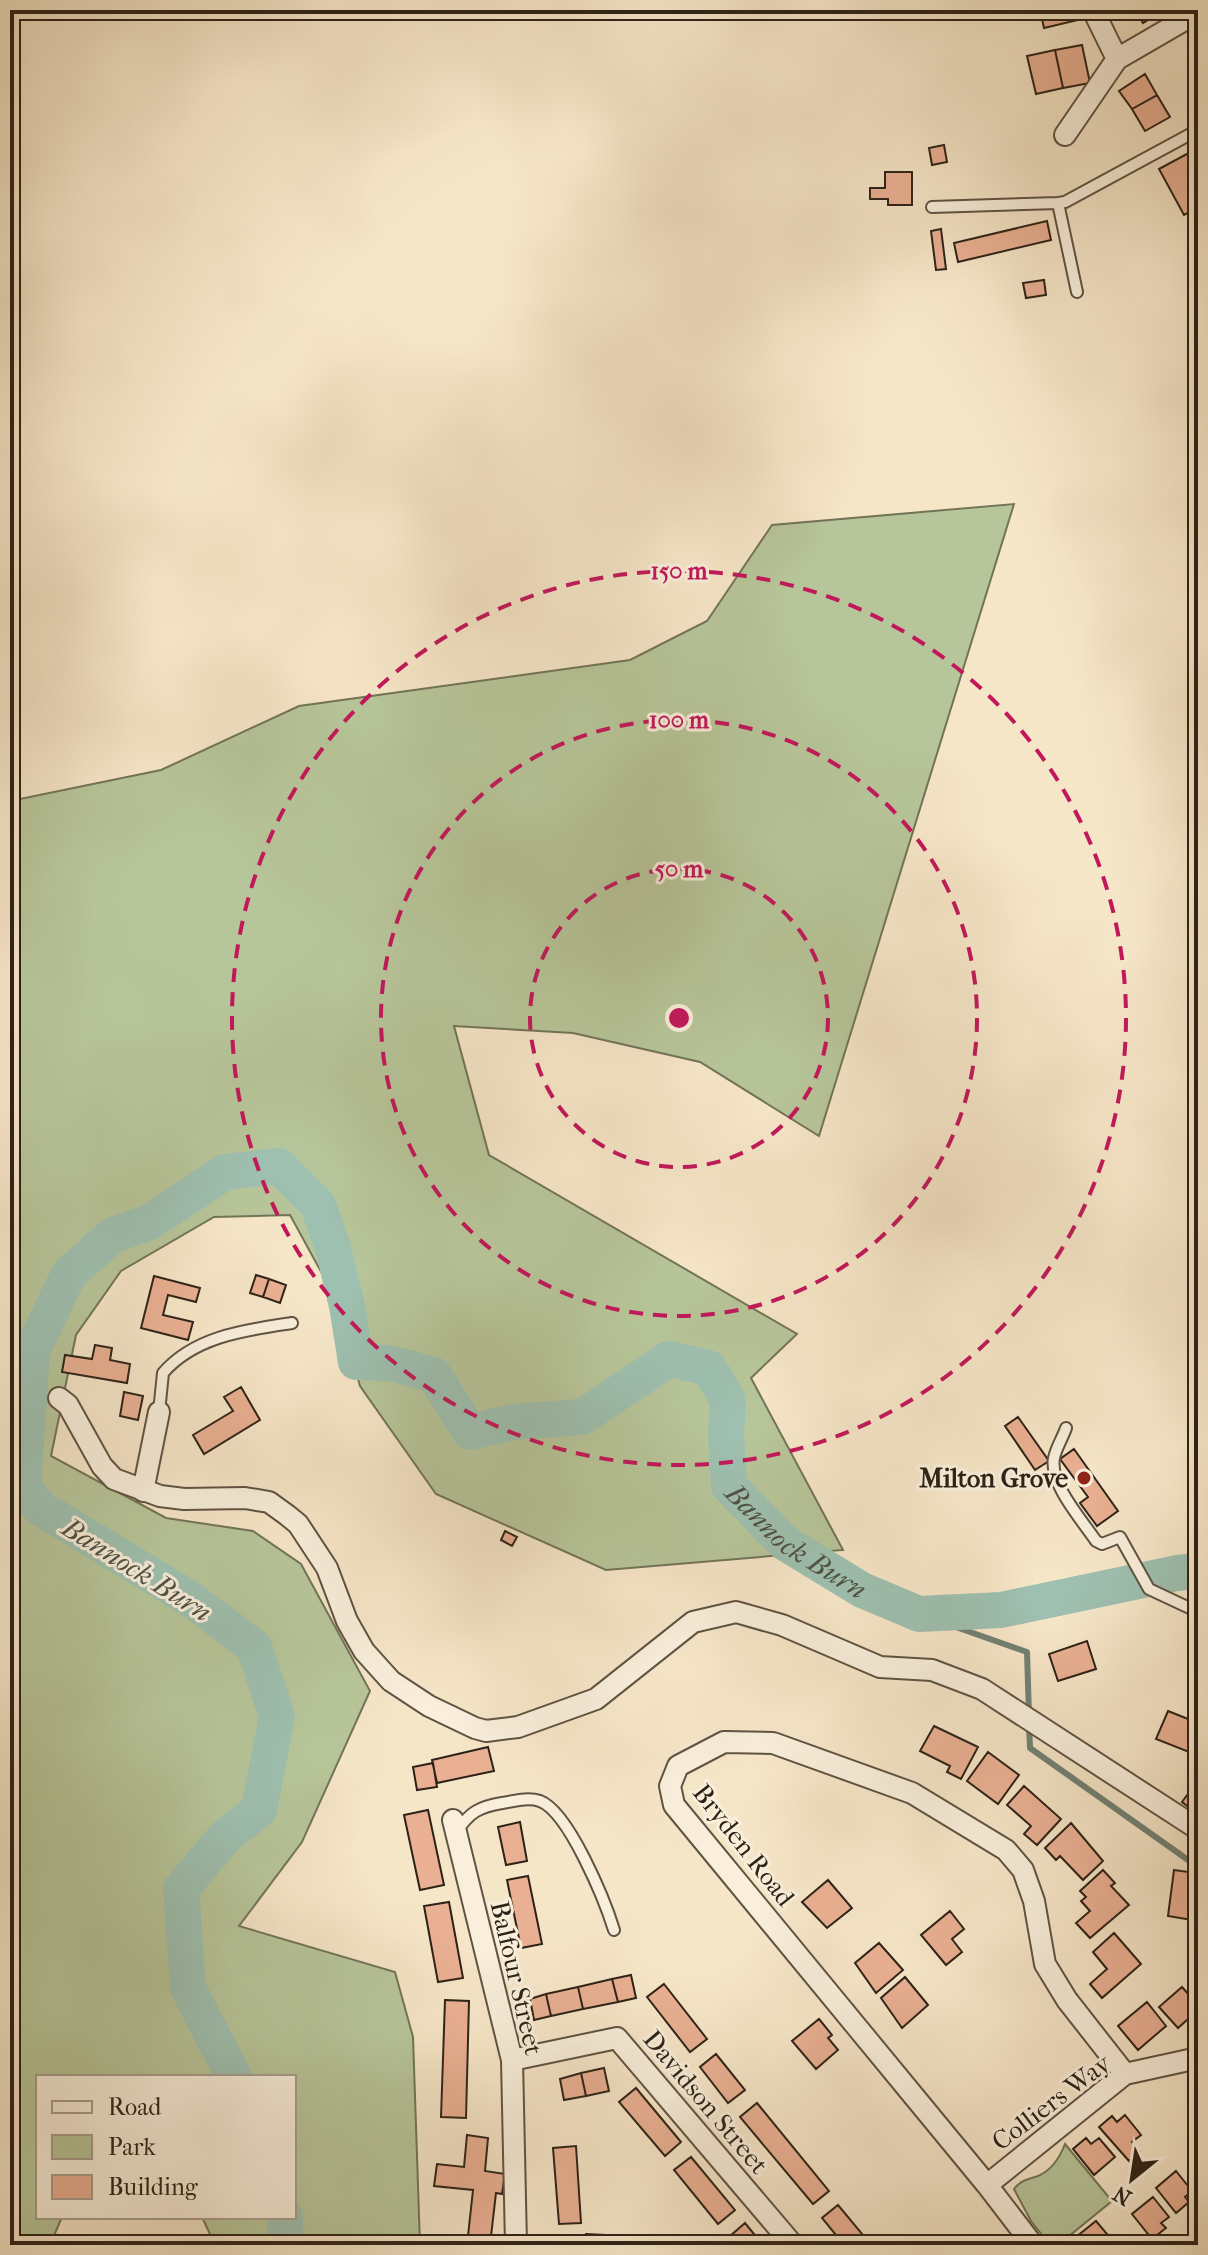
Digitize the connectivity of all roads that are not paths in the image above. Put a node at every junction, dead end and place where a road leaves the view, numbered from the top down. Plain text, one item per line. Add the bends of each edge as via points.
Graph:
1 (1093, 10) edge
2 (1198, 20) edge
3 (1117, 59) junction
4 (1198, 130) edge
5 (1065, 135) dead end
6 (1058, 203) junction
7 (932, 207) dead end
8 (1077, 292) dead end
9 (292, 1323) dead end
10 (59, 1398) dead end
11 (159, 1412) joint
12 (1066, 1428) dead end
13 (143, 1491) junction
14 (1198, 1612) edge
15 (455, 1826) joint
16 (1198, 1829) edge
17 (614, 1930) dead end
18 (1198, 2058) edge
19 (512, 2060) junction
20 (1125, 2074) junction
21 (987, 2185) junction
22 (516, 2245) edge
23 (793, 2245) edge
24 (1033, 2245) edge

1 - 3 street
2 - 3 street via 1186,19
3 - 5 street
4 - 6 lane
6 - 7 lane
6 - 8 lane
9 - 11 lane via 233,1331 187,1353 163,1373
10 - 13 street via 102,1466 114,1479
11 - 13 street
12 - 14 lane via 1054,1458 1054,1474 1096,1541 1120,1537 1149,1589
13 - 16 street via 184,1499 269,1502 298,1524 327,1568 364,1651 391,1681 475,1728 518,1727 596,1699 693,1622 736,1612 782,1625 880,1667 932,1670 982,1689
15 - 17 lane via 484,1806 527,1799 543,1802 590,1869
15 - 19 street, Balfour Street
18 - 20 street, Colliers Way
19 - 22 street, Balfour Street
19 - 23 street, Davidson Street via 617,2038
20 - 21 street, Colliers Way
20 - 21 street, Bryden Road via 1045,1964 1034,1901 1023,1870 1006,1850 912,1793 773,1743 724,1742 678,1766 670,1786 674,1805
21 - 24 street, Bryden Road

